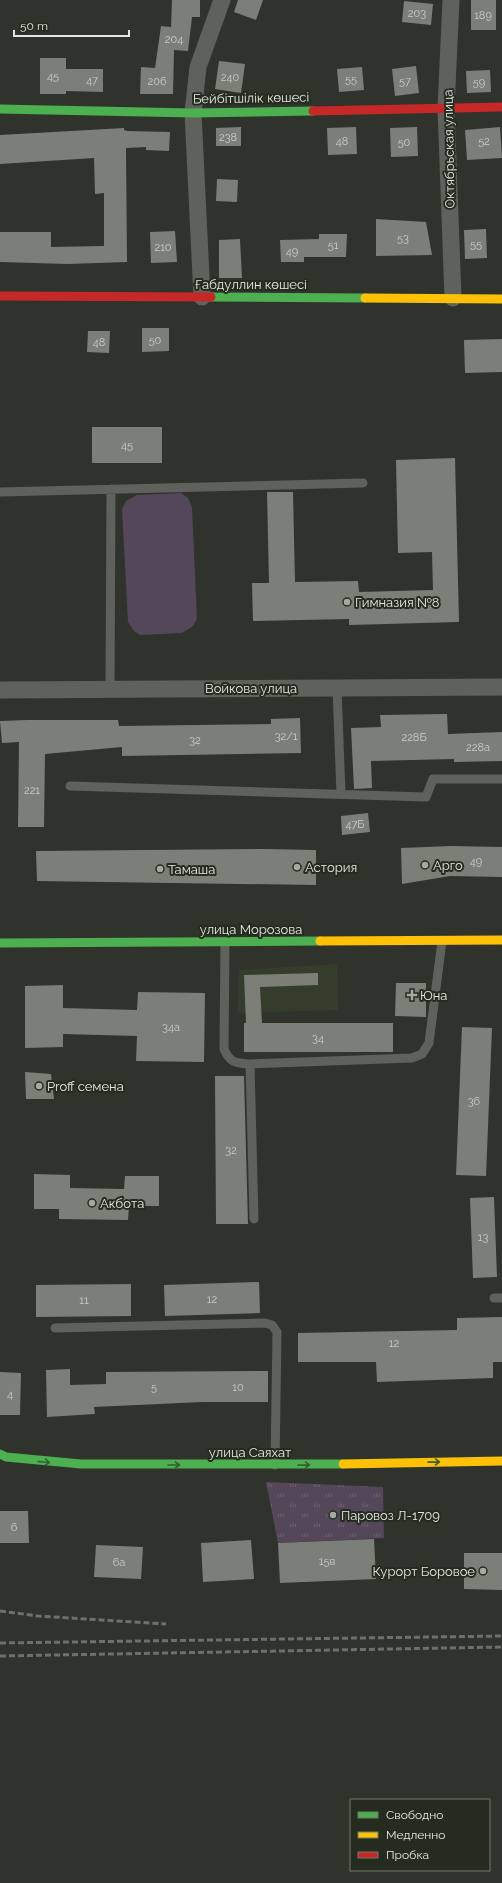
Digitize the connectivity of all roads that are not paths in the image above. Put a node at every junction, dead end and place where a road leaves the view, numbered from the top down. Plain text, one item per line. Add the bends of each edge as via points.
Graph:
1 (222, 0) edge
2 (451, 0) edge
3 (502, 107) edge
4 (446, 108) junction
5 (0, 109) edge
6 (193, 113) junction
7 (0, 296) edge
8 (202, 297) junction
9 (453, 298) junction
10 (502, 299) edge
11 (363, 483) dead end
12 (111, 489) junction
13 (0, 492) edge
14 (502, 687) edge
15 (337, 688) junction
16 (110, 689) junction
17 (0, 690) edge
18 (502, 778) edge
19 (70, 786) dead end
20 (341, 794) junction
21 (442, 940) junction
22 (502, 940) edge
23 (225, 942) junction
24 (0, 943) edge
25 (250, 1064) junction
26 (254, 1219) dead end
27 (55, 1328) dead end
28 (0, 1454) edge
29 (502, 1461) edge
30 (275, 1465) junction

1 - 6 street via 198,67
2 - 4 street, Октябрьская улица
3 - 4 street, Бейбітшілік көшесі
4 - 6 street, Бейбітшілік көшесі
4 - 9 street, Октябрьская улица
5 - 6 street, Бейбітшілік көшесі
6 - 8 street
7 - 8 street, Ғабдуллин көшесі
8 - 9 street, Ғабдуллин көшесі
9 - 10 street, Ғабдуллин көшесі
11 - 12 lane
12 - 13 lane
12 - 16 lane
14 - 15 street, Войкова улица
15 - 16 street, Войкова улица
15 - 20 lane
16 - 17 street, Войкова улица
18 - 20 lane via 433,779 426,797
19 - 20 lane
21 - 22 street, улица Морозова
21 - 23 street, улица Морозова
21 - 25 lane via 429,1043 422,1054 412,1058
23 - 24 street, улица Морозова
23 - 25 lane via 224,1049 232,1061
25 - 26 lane
27 - 30 lane via 265,1323 272,1326 277,1332
28 -> 30 street, улица Саяхат via 19,1459 81,1464
30 -> 29 street, улица Саяхат

